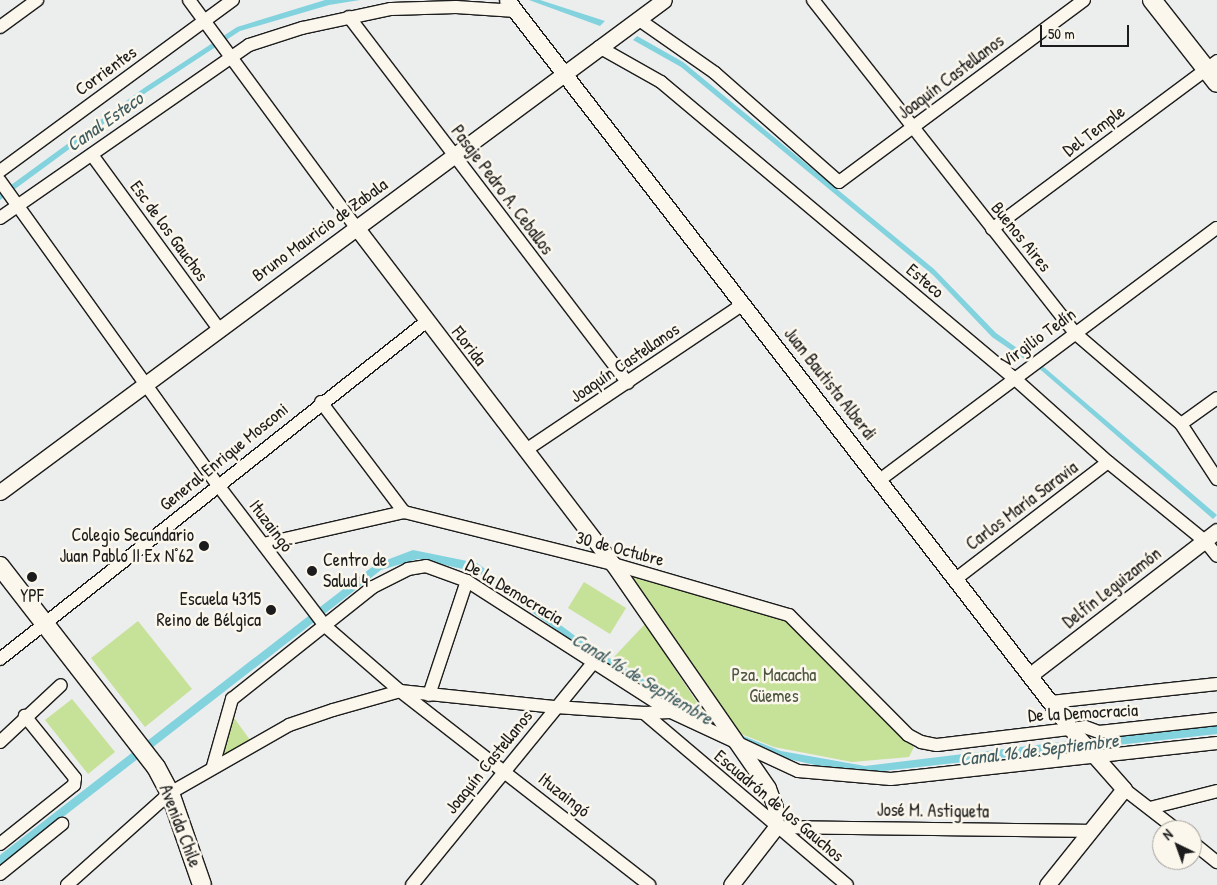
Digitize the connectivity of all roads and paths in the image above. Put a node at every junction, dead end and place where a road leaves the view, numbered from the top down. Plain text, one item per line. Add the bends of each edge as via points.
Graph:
1 (36, 0) edge
2 (189, 0) edge
3 (233, 0) edge
4 (664, 0) edge
5 (813, 0) edge
6 (1084, 0) edge
7 (1152, 0) edge
8 (512, 6) edge
9 (349, 17) junction
10 (638, 19) junction
11 (208, 24) junction
12 (0, 27) edge
13 (599, 48) junction
14 (230, 53) junction
15 (1214, 71) edge
16 (564, 73) junction
17 (912, 128) junction
18 (92, 155) junction
19 (454, 155) junction
20 (0, 171) edge
21 (0, 182) edge
22 (16, 203) junction
23 (0, 218) edge
24 (356, 227) junction
25 (1217, 228) edge
26 (992, 229) junction
27 (743, 304) junction
28 (426, 321) junction
29 (218, 328) junction
30 (1076, 334) junction
31 (1019, 375) junction
32 (628, 383) junction
33 (145, 385) junction
34 (1217, 398) edge
35 (321, 402) junction
36 (1181, 424) junction
37 (526, 450) junction
38 (1108, 462) junction
39 (881, 479) junction
40 (1217, 479) edge
41 (217, 484) junction
42 (0, 492) edge
43 (404, 512) junction
44 (1217, 531) edge
45 (1205, 541) junction
46 (263, 544) junction
47 (1217, 556) edge
48 (613, 564) junction
49 (0, 566) edge
50 (957, 578) junction
51 (467, 581) junction
52 (46, 623) junction
53 (325, 626) junction
54 (0, 659) edge
55 (594, 662) junction
56 (1030, 675) junction
57 (1217, 684) edge
58 (61, 685) dead end
59 (400, 690) junction
60 (429, 695) junction
61 (1051, 702) junction
62 (556, 707) junction
63 (671, 712) junction
64 (644, 713) junction
65 (25, 716) junction
66 (1217, 719) edge
67 (1070, 728) junction
68 (732, 739) junction
69 (0, 742) edge
70 (921, 742) joint
71 (1217, 743) edge
72 (1096, 758) junction
73 (213, 766) junction
74 (504, 770) junction
75 (1124, 789) junction
76 (1217, 790) edge
77 (170, 793) junction
78 (1150, 808) junction
79 (1165, 820) edge
80 (62, 824) dead end
81 (776, 827) junction
82 (1091, 831) junction
83 (0, 844) edge
84 (1202, 850) edge
85 (1217, 862) edge
86 (0, 874) edge
87 (68, 885) edge
88 (202, 885) edge
89 (412, 885) edge
90 (649, 885) edge
91 (731, 885) edge
92 (847, 885) edge
93 (1047, 885) edge

1 - 12 street
2 - 11 street, Florida
3 - 11 street, Corrientes
4 - 10 street, Bruno Mauricio de Zabala
5 - 17 street, Buenos Aires
6 - 17 street, Joaquín Castellanos
7 - 15 main road
8 - 9 street via 391,9
8 - 16 street, Juan Bautista Alberdi
9 - 14 street
9 - 19 street, Pasaje Pedro A. Ceballos
10 - 13 street, Bruno Mauricio de Zabala
10 - 17 street, Joaquín Castellanos via 715,73 839,182
11 - 14 street, Florida
11 - 20 street, Corrientes
13 - 16 street, Bruno Mauricio de Zabala
13 - 31 street, Esteco via 661,82
14 - 18 street
14 - 24 street, Florida
15 - 26 street, Del Temple
16 - 19 street, Bruno Mauricio de Zabala
16 - 27 street, Juan Bautista Alberdi
17 - 26 street, Buenos Aires
18 - 22 street
18 - 29 street, Esc de los Gauchos
19 - 24 street, Bruno Mauricio de Zabala
19 - 32 street, Pasaje Pedro A. Ceballos
21 - 22 street, Ituzaingó
22 - 23 street
22 - 33 street, Ituzaingó
24 - 28 street, Florida
24 - 29 street, Bruno Mauricio de Zabala
25 - 30 street, Virgilio Tedín
26 - 30 street, Buenos Aires
27 - 32 street, Joaquín Castellanos
27 - 39 street, Juan Bautista Alberdi
28 - 35 street, General Enrique Mosconi
28 - 37 street, Florida
29 - 33 street, Bruno Mauricio de Zabala
30 - 31 street, Virgilio Tedín
30 - 36 street, Buenos Aires
31 - 38 street, Esteco
31 - 39 street, Virgilio Tedín
32 - 37 street, Joaquín Castellanos
33 - 41 street, Ituzaingó
33 - 42 street, Bruno Mauricio de Zabala
34 - 36 street
35 - 41 street, General Enrique Mosconi
35 - 43 street
36 - 40 street, Buenos Aires
37 - 48 street, Florida
38 - 45 street, Esteco
38 - 50 street, Carlos María Saravia
39 - 50 street, Juan Bautista Alberdi
41 - 46 street, Ituzaingó
41 - 52 street, General Enrique Mosconi
43 - 46 street, 30 de Octubre
43 - 48 street, 30 de Octubre
44 - 45 street, Delfín Leguizamón
45 - 47 street, Esteco
45 - 56 street, Delfín Leguizamón
46 - 53 street, Ituzaingó
48 - 68 street, Florida
48 - 70 street, 30 de Octubre via 789,615 908,734
49 - 52 main road, Avenida Chile
50 - 56 street, Juan Bautista Alberdi
51 - 53 street, De la Democracia via 426,566 408,569 373,587
51 - 55 street, De la Democracia
51 - 60 street
52 - 54 street, General Enrique Mosconi
52 - 77 main road, Avenida Chile via 156,767
53 - 59 street, Ituzaingó
53 - 73 street, De la Democracia via 232,699
55 - 62 street, Joaquín Castellanos
55 - 63 street, De la Democracia
56 - 61 street, Juan Bautista Alberdi
57 - 61 street
58 - 65 street
59 - 60 street
59 - 73 street via 289,725
59 - 74 street, Ituzaingó
60 - 62 street
61 - 67 street, Juan Bautista Alberdi
62 - 64 street
62 - 74 street, Joaquín Castellanos
63 - 64 street
63 - 68 street, De la Democracia
64 - 81 street, Escuadrón de los Gauchos
65 - 69 street
65 - 83 street via 74,778 74,785
66 - 67 street, De la Democracia via 1099,732 1085,726
67 - 70 street, De la Democracia via 937,745
67 - 72 street, Juan Bautista Alberdi
68 - 72 street, De la Democracia via 798,771 891,779
68 - 81 street via 768,788 775,806
71 - 72 street, De la Democracia
72 - 75 street, Juan Bautista Alberdi
73 - 77 street
74 - 89 street, Joaquín Castellanos
74 - 90 street, Ituzaingó
75 - 78 street
75 - 82 street
76 - 78 street
77 - 87 street
77 - 88 main road, Avenida Chile
78 - 79 street
80 - 86 street
81 - 82 street, José M. Astigueta
81 - 91 street
81 - 92 street, Escuadrón de los Gauchos
82 - 93 street
84 - 85 street

